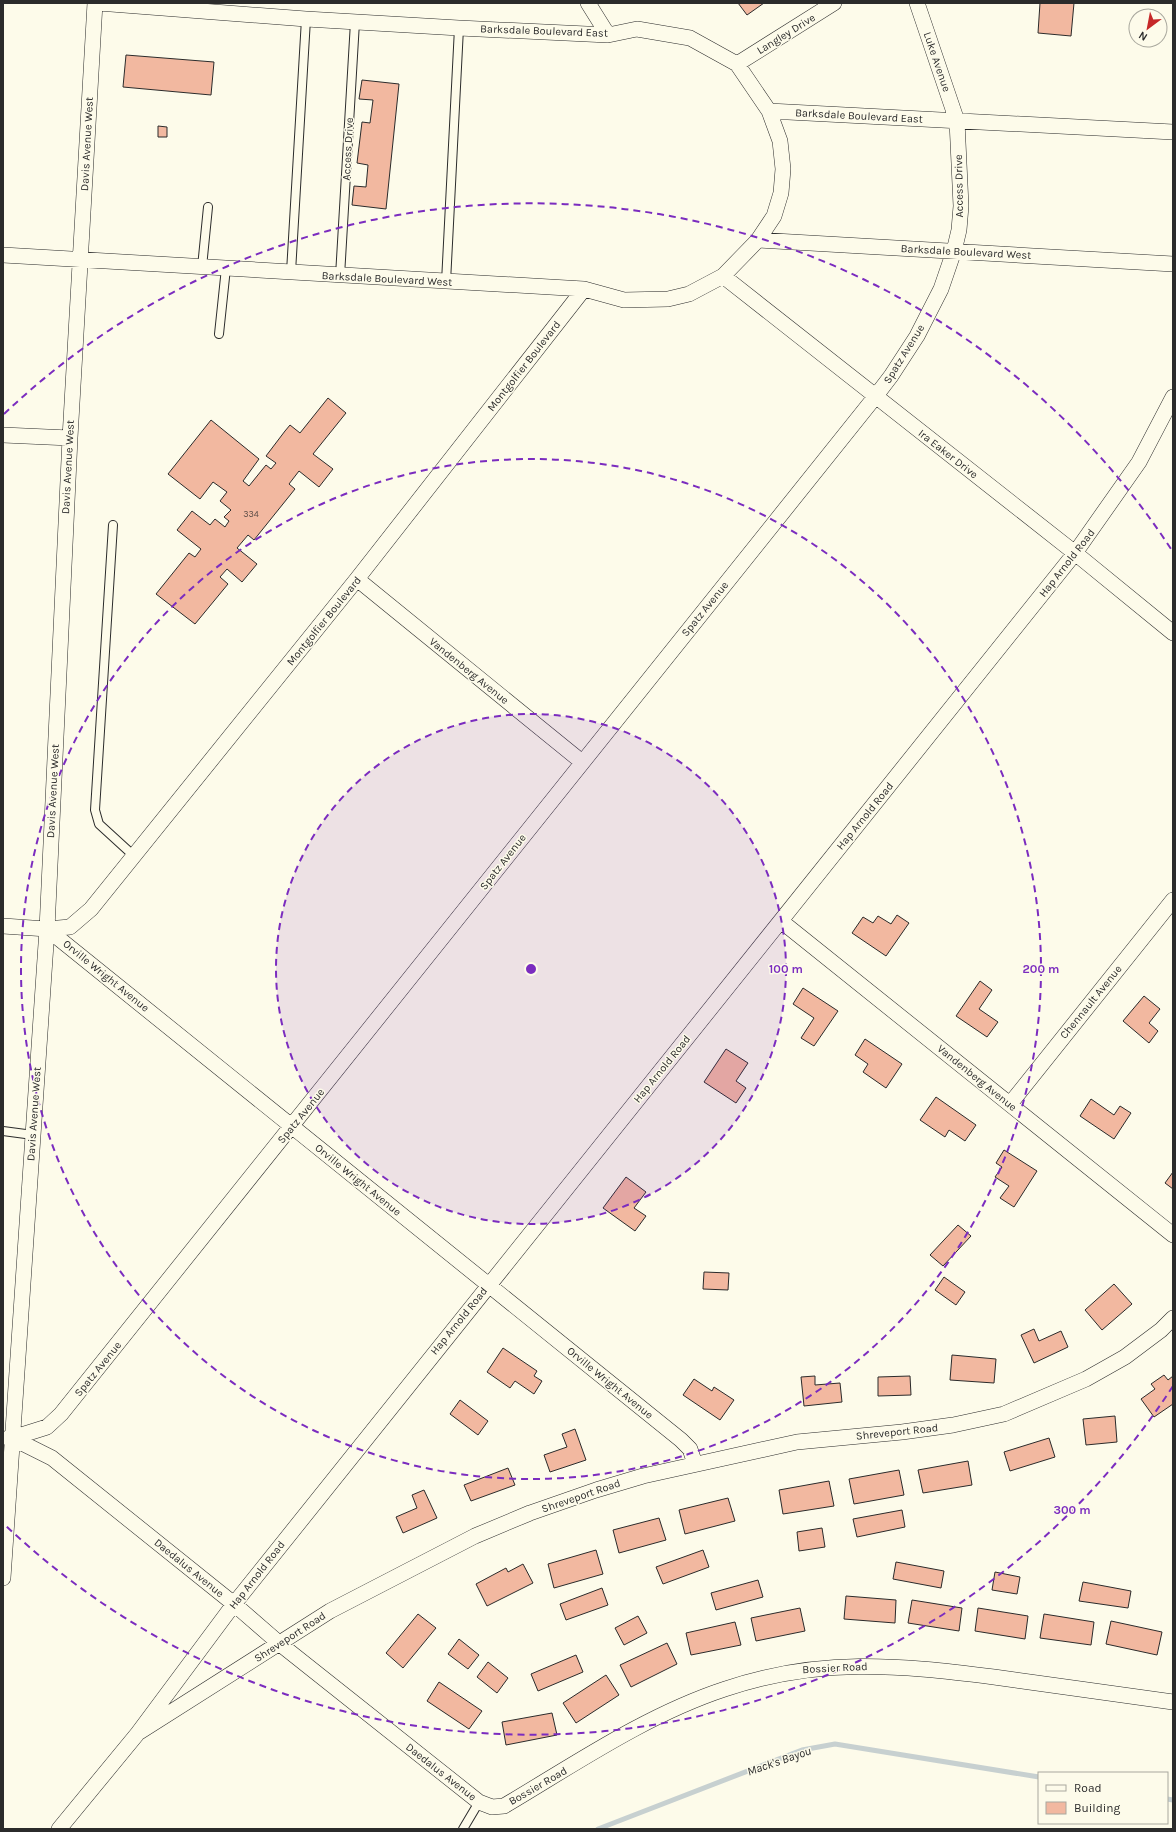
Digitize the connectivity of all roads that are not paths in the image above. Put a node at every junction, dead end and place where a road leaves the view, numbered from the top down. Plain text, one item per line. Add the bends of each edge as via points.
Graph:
1 (95, 3) edge
2 (98, 3) edge
3 (588, 3) edge
4 (834, 3) edge
5 (917, 3) edge
6 (306, 19) junction
7 (355, 22) junction
8 (459, 28) junction
9 (608, 34) junction
10 (737, 64) junction
11 (769, 111) junction
12 (956, 121) junction
13 (1173, 132) edge
14 (208, 207) dead end
15 (755, 244) junction
16 (954, 251) junction
17 (3, 255) edge
18 (80, 260) junction
19 (1173, 264) edge
20 (202, 267) junction
21 (226, 268) junction
22 (291, 272) junction
23 (340, 276) junction
24 (723, 276) junction
25 (446, 282) junction
26 (584, 289) junction
27 (219, 334) dead end
28 (875, 397) junction
29 (1173, 397) edge
30 (3, 435) edge
31 (70, 438) junction
32 (114, 525) dead end
33 (1075, 553) junction
34 (357, 580) junction
35 (1173, 634) edge
36 (582, 762) junction
37 (134, 856) junction
38 (1173, 900) edge
39 (781, 922) junction
40 (3, 926) edge
41 (47, 928) junction
42 (1010, 1104) junction
43 (292, 1127) junction
44 (3, 1131) edge
45 (32, 1135) junction
46 (1173, 1235) edge
47 (488, 1285) junction
48 (1173, 1318) edge
49 (8, 1438) edge
50 (695, 1464) junction
51 (3, 1578) edge
52 (234, 1604) junction
53 (280, 1644) junction
54 (1173, 1702) edge
55 (138, 1733) junction
56 (479, 1802) junction
57 (504, 1806) joint
58 (59, 1829) edge
59 (463, 1829) edge

1 - 18 street, Davis Avenue West
2 - 6 street, Barksdale Boulevard East
3 - 9 street
4 - 10 street, Langley Drive
5 - 12 street, Luke Avenue
6 - 7 street, Barksdale Boulevard East
6 - 22 lane
7 - 8 street, Barksdale Boulevard East
7 - 23 lane, Access Drive
8 - 9 street, Barksdale Boulevard East
8 - 25 lane
9 - 10 street, Barksdale Boulevard East via 637,29 690,38
10 - 11 street, Barksdale Boulevard East
11 - 12 street, Barksdale Boulevard East
11 - 15 street via 780,141 783,169 781,193 774,216
12 - 13 street, Barksdale Boulevard East
12 - 16 street, Access Drive via 962,206
14 - 20 lane
15 - 16 street, Barksdale Boulevard West
15 - 24 street, Barksdale Boulevard West
16 - 19 street, Barksdale Boulevard West
16 - 28 street, Spatz Avenue via 941,289 917,336
17 - 18 street, Barksdale Boulevard West
18 - 20 street, Barksdale Boulevard West
18 - 31 street, Davis Avenue West
20 - 21 street, Barksdale Boulevard West
21 - 22 street, Barksdale Boulevard West
21 - 27 lane
22 - 23 street, Barksdale Boulevard West
23 - 25 street, Barksdale Boulevard West
24 - 26 street, Barksdale Boulevard West via 689,294 668,299 624,300
24 - 28 street, Ira Eaker Drive
25 - 26 street, Barksdale Boulevard West
26 - 34 street, Montgolfier Boulevard
28 - 33 street, Ira Eaker Drive
28 - 36 street, Spatz Avenue
29 - 33 street, Hap Arnold Road via 1139,462
30 - 31 street
31 - 41 street, Davis Avenue West
32 - 37 lane via 95,810 98,824
33 - 35 street, Ira Eaker Drive
33 - 39 street, Hap Arnold Road
34 - 36 street, Vandenberg Avenue
34 - 37 street, Montgolfier Boulevard
36 - 43 street, Spatz Avenue
37 - 41 street, Montgolfier Boulevard via 92,909 70,927
38 - 42 street, Chennault Avenue
39 - 42 street, Vandenberg Avenue
39 - 47 street, Hap Arnold Road
40 - 41 street
41 - 43 street, Orville Wright Avenue
41 - 45 street, Davis Avenue West
42 - 46 street, Vandenberg Avenue
43 - 47 street, Orville Wright Avenue
43 - 49 street, Spatz Avenue via 61,1414 47,1428
44 - 45 lane
45 - 49 street, Davis Avenue West
47 - 50 street, Orville Wright Avenue via 681,1440 690,1449
47 - 52 street, Hap Arnold Road
48 - 50 street, Shreveport Road via 1125,1357 1086,1380 1004,1414 931,1428 797,1442
49 - 51 street, Davis Avenue West
49 - 52 street, Daedalus Avenue via 52,1458
50 - 53 street, Shreveport Road via 596,1490 475,1536 330,1611
52 - 53 street, Daedalus Avenue
52 - 55 street, Hap Arnold Road
53 - 55 street, Shreveport Road
53 - 56 street, Daedalus Avenue
54 - 57 street, Bossier Road via 909,1667 854,1666 798,1670 724,1689 648,1721
55 - 58 street, Shreveport Road
56 - 57 street, Daedalus Avenue via 492,1807
56 - 59 lane

